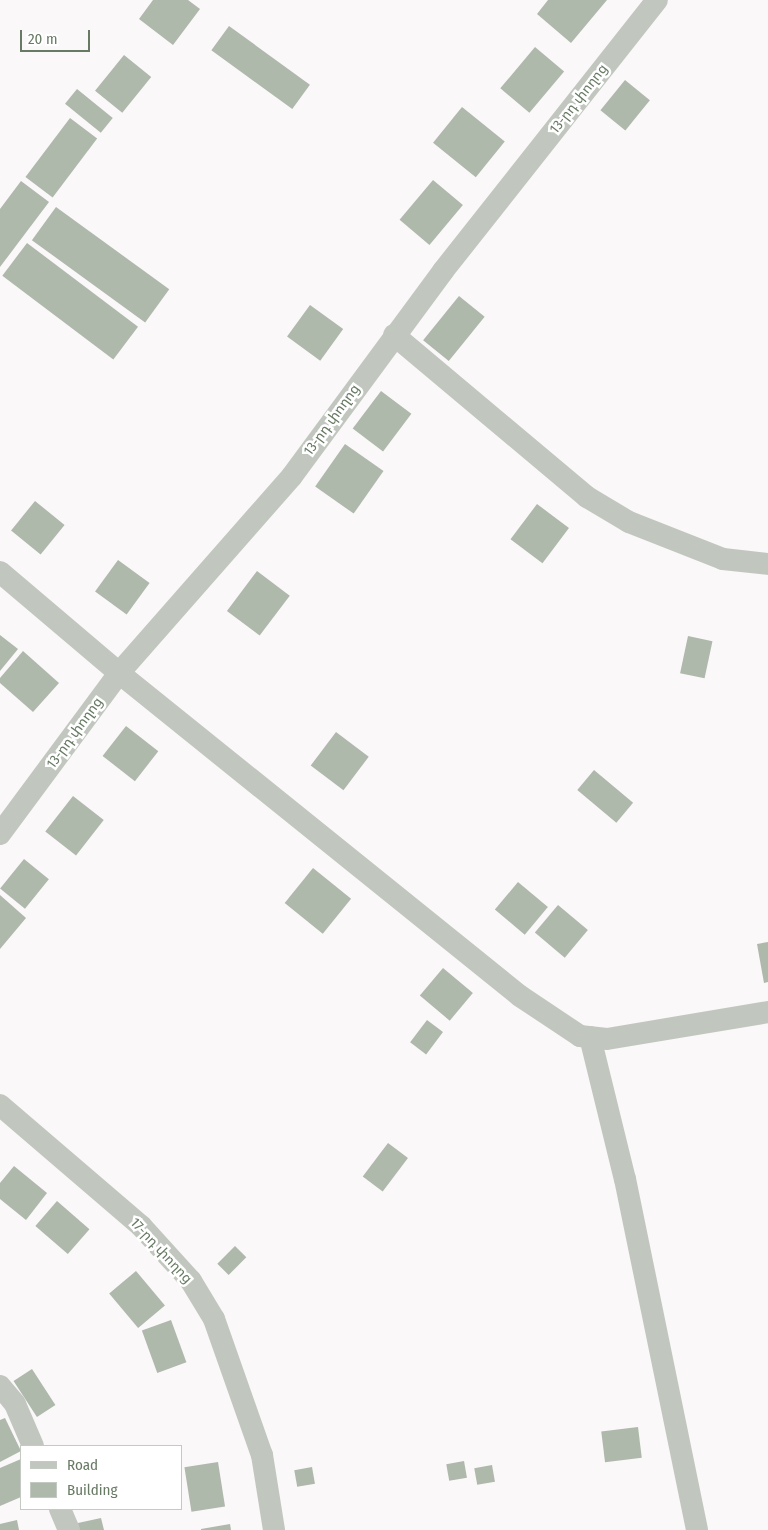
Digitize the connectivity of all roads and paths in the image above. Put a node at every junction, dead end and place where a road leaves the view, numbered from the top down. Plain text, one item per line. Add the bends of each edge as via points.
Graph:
1 (657, 0) edge
2 (394, 335) junction
3 (768, 564) edge
4 (0, 572) edge
5 (119, 673) junction
6 (0, 834) edge
7 (768, 1012) edge
8 (590, 1038) junction
9 (0, 1105) edge
10 (0, 1386) edge
11 (33, 1445) edge
12 (60, 1510) edge
13 (69, 1530) edge
14 (274, 1530) edge
15 (697, 1530) edge

1 - 2 street, 13-րդ փողոց
2 - 3 street via 587,496 629,522 723,559
2 - 5 street, 13-րդ փողոց via 292,476
4 - 5 street
5 - 6 street, 13-րդ փողոց
5 - 8 street via 520,996 580,1036
7 - 8 street via 607,1039
8 - 15 street via 625,1179
9 - 14 street, 17-րդ փողոց via 141,1226 191,1281 214,1319 262,1455
10 - 11 street via 14,1404
12 - 13 street

